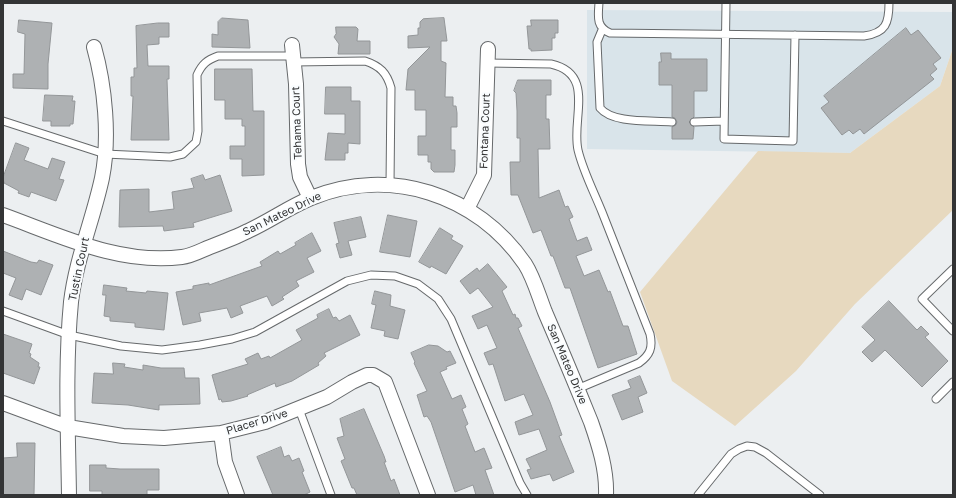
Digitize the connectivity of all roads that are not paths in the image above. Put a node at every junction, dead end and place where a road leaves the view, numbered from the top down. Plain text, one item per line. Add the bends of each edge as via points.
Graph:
1 (599, 3) edge
2 (726, 3) edge
3 (889, 3) edge
4 (602, 30) junction
5 (726, 34) junction
6 (795, 35) junction
7 (94, 47) dead end
8 (488, 49) dead end
9 (293, 54) junction
10 (488, 63) junction
11 (3, 121) edge
12 (672, 122) dead end
13 (694, 122) dead end
14 (724, 122) junction
15 (105, 154) junction
16 (390, 185) junction
17 (310, 198) junction
18 (467, 209) junction
19 (3, 215) edge
20 (83, 244) junction
21 (953, 269) edge
22 (3, 311) edge
23 (953, 331) edge
24 (69, 335) junction
25 (953, 382) edge
26 (577, 388) junction
27 (936, 399) dead end
28 (3, 403) edge
29 (299, 409) junction
30 (68, 427) junction
31 (221, 433) junction
32 (69, 495) edge
33 (237, 495) edge
34 (331, 495) edge
35 (428, 495) edge
36 (527, 495) edge
37 (606, 495) edge
38 (698, 495) edge
39 (820, 495) edge

1 - 4 lane via 598,24
2 - 5 lane
3 - 6 lane via 889,19 886,25 874,34
4 - 5 lane via 610,33
4 - 12 lane via 597,42 600,108 605,114 617,118
5 - 6 lane
5 - 14 lane
6 - 14 lane via 793,141 724,139
7 - 15 street, Tustin Court via 102,73
8 - 10 street, Fontana Court
9 - 15 lane via 218,56 207,60 197,75 196,142 183,154 170,157
9 - 16 lane via 365,61 383,70 391,88
9 - 17 street, Tehama Court via 298,164 300,177
10 - 18 street, Fontana Court via 484,175
10 - 26 lane via 551,64 570,72 577,81 578,148 650,334 651,349 648,357
11 - 15 lane
13 - 14 lane
15 - 20 street, Tustin Court via 102,177
16 - 17 street, San Mateo Drive via 377,184 337,190
16 - 18 street, San Mateo Drive via 416,188
17 - 20 street, San Mateo Drive via 249,231 185,257 129,257
18 - 26 street, San Mateo Drive via 484,220 526,265
19 - 20 street, San Mateo Drive
20 - 24 street, Tustin Court via 71,300
21 - 23 lane via 922,299
22 - 24 lane
24 - 30 street, Tustin Court
24 - 36 lane via 121,346 162,350 200,345 255,332 347,281 371,275 395,276 418,284 438,299 451,319
25 - 27 lane
26 - 37 street, San Mateo Drive via 600,446 607,485
28 - 30 street, Placer Drive
29 - 31 street, Placer Drive via 265,422
29 - 34 lane
29 - 35 street, Placer Drive via 360,377 373,375 380,378 385,382
30 - 31 street, Placer Drive via 123,436 164,438
30 - 32 street, Tustin Court
31 - 33 street via 225,462
38 - 39 lane via 731,454 739,448 748,446 766,453

